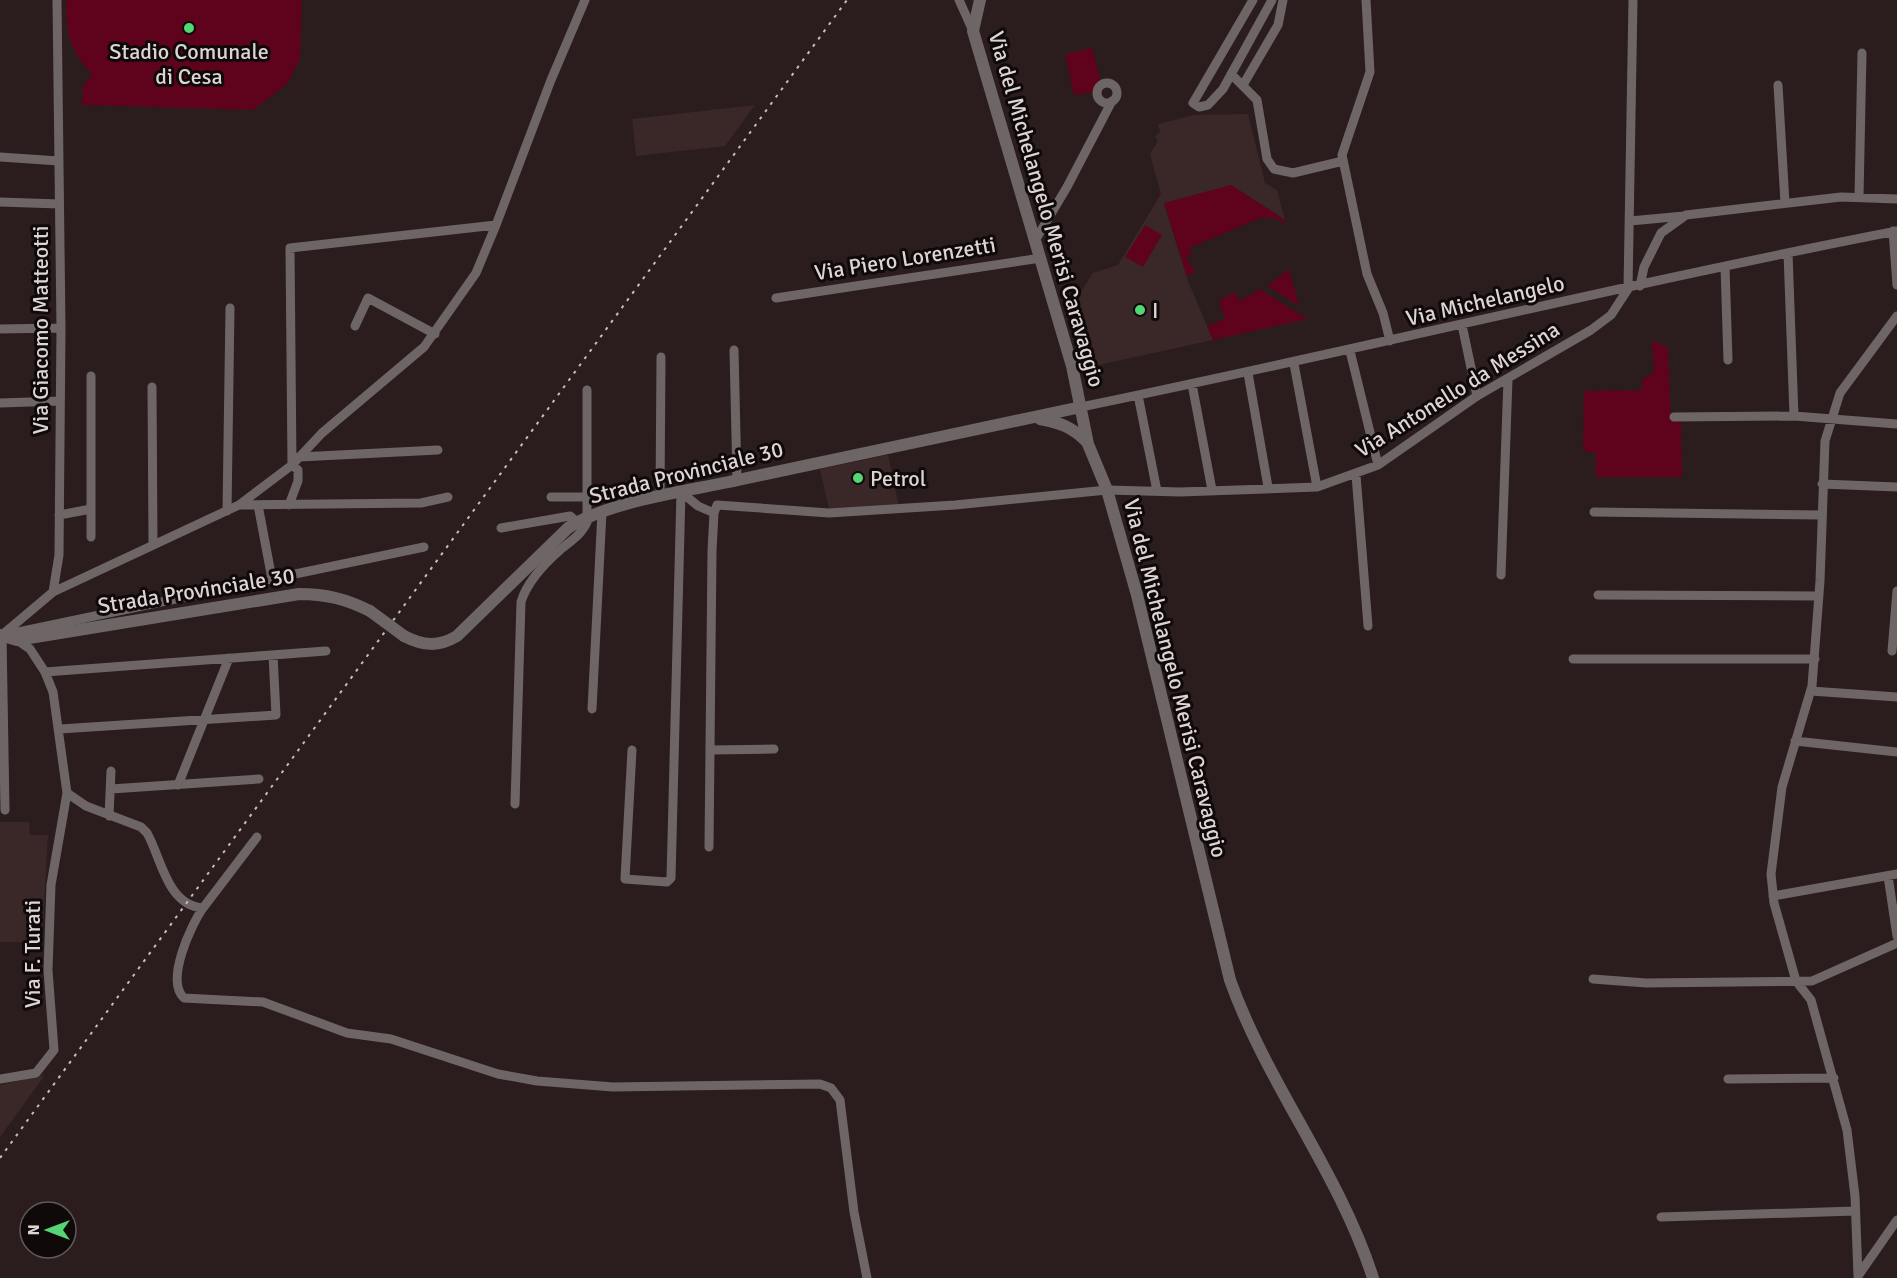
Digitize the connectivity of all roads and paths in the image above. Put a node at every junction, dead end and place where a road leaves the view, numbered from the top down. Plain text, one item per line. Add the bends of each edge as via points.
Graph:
1 (57, 0) edge
2 (585, 0) edge
3 (959, 0) edge
4 (980, 0) edge
5 (1253, 0) edge
6 (1272, 0) edge
7 (1283, 0) edge
8 (1366, 0) edge
9 (1633, 0) edge
10 (973, 32) junction
11 (1862, 53) dead end
12 (1231, 74) junction
13 (1243, 85) junction
14 (1778, 85) dead end
15 (1112, 101) dead end
16 (0, 157) edge
17 (59, 161) junction
18 (1343, 161) junction
19 (1859, 197) junction
20 (1897, 199) edge
21 (0, 202) edge
22 (59, 204) junction
23 (1785, 204) junction
24 (1686, 215) junction
25 (1629, 221) junction
26 (496, 225) junction
27 (1895, 231) edge
28 (1036, 239) junction
29 (1788, 253) junction
30 (1041, 258) junction
31 (1725, 267) junction
32 (1897, 285) edge
33 (1640, 286) junction
34 (1628, 288) junction
35 (776, 298) dead end
36 (230, 308) dead end
37 (1897, 316) edge
38 (1462, 325) junction
39 (355, 326) dead end
40 (61, 327) junction
41 (0, 329) edge
42 (435, 334) junction
43 (1390, 341) junction
44 (734, 350) dead end
45 (1350, 351) junction
46 (661, 357) dead end
47 (1728, 360) dead end
48 (1294, 364) junction
49 (1248, 373) junction
50 (91, 376) dead end
51 (1508, 379) junction
52 (1192, 384) junction
53 (152, 387) dead end
54 (587, 390) dead end
55 (1138, 395) junction
56 (1477, 396) junction
57 (60, 401) junction
58 (0, 403) edge
59 (1081, 407) junction
60 (1794, 416) junction
61 (1674, 417) dead end
62 (1033, 418) junction
63 (1830, 419) junction
64 (1897, 424) edge
65 (1088, 444) junction
66 (438, 450) dead end
67 (299, 457) junction
68 (292, 465) junction
69 (1378, 465) junction
70 (1356, 475) junction
71 (737, 480) junction
72 (1822, 484) junction
73 (1268, 486) junction
74 (1317, 486) junction
75 (1897, 487) edge
76 (1107, 490) junction
77 (1212, 490) junction
78 (1157, 491) junction
79 (681, 492) junction
80 (448, 497) dead end
81 (551, 497) dead end
82 (587, 497) junction
83 (660, 497) junction
84 (239, 505) junction
85 (258, 505) junction
86 (289, 505) junction
87 (91, 509) junction
88 (227, 511) junction
89 (602, 512) junction
90 (1594, 512) dead end
91 (714, 513) junction
92 (1822, 514) junction
93 (59, 515) junction
94 (582, 519) junction
95 (501, 528) dead end
96 (91, 537) dead end
97 (153, 544) junction
98 (424, 547) dead end
99 (1501, 575) dead end
100 (272, 579) junction
101 (1897, 591) edge
102 (53, 592) junction
103 (1598, 595) dead end
104 (1819, 596) junction
105 (1368, 626) dead end
106 (1, 635) edge
107 (17, 640) junction
108 (326, 651) dead end
109 (1892, 651) dead end
110 (273, 655) junction
111 (229, 658) junction
112 (1815, 658) junction
113 (1573, 659) dead end
114 (45, 672) junction
115 (1810, 691) junction
116 (1897, 697) edge
117 (592, 709) dead end
118 (205, 720) junction
119 (60, 729) junction
120 (1796, 741) junction
121 (774, 749) dead end
122 (632, 750) dead end
123 (711, 750) junction
124 (1897, 752) edge
125 (111, 771) dead end
126 (259, 779) dead end
127 (178, 785) junction
128 (111, 789) junction
129 (67, 794) junction
130 (515, 804) dead end
131 (5, 810) dead end
132 (109, 816) junction
133 (257, 837) dead end
134 (709, 847) dead end
135 (1892, 875) edge
136 (1773, 896) junction
137 (203, 908) junction
138 (1897, 936) edge
139 (1897, 944) edge
140 (1593, 979) dead end
141 (1796, 981) junction
142 (1834, 1078) junction
143 (0, 1079) edge
144 (1728, 1079) dead end
145 (1855, 1211) junction
146 (1661, 1217) dead end
147 (1895, 1226) edge
148 (1857, 1277) edge
149 (867, 1278) edge
150 (1373, 1278) edge

1 - 17 street, Via Giacomo Matteotti
2 - 26 street
3 - 10 street
4 - 10 street, Via del Michelangelo Merisi Caravaggio
5 - 12 street via 1193,104 1208,105
6 - 12 street
7 - 13 street via 1278,25
8 - 18 street via 1370,72
9 - 25 street
10 - 28 street, Via del Michelangelo Merisi Caravaggio
11 - 19 street
12 - 13 street
13 - 18 street via 1257,99 1267,159 1274,169 1293,173
14 - 23 street
15 - 28 street
16 - 17 street
17 - 22 street, Via Giacomo Matteotti
18 - 43 street via 1366,274
19 - 20 street
19 - 23 street
21 - 22 street
22 - 40 street, Via Giacomo Matteotti
23 - 24 street
24 - 25 street
24 - 33 street via 1661,234 1644,267
25 - 34 street
26 - 42 street via 476,273
26 - 68 street via 290,248
27 - 29 street, Via Michelangelo
27 - 32 street
28 - 30 street, Via del Michelangelo Merisi Caravaggio
29 - 31 street, Via Michelangelo
29 - 60 street
30 - 35 street, Via Piero Lorenzetti
30 - 59 street, Via del Michelangelo Merisi Caravaggio
31 - 33 street, Via Michelangelo
31 - 47 street
33 - 34 street, Via Michelangelo
34 - 38 street, Via Michelangelo
34 - 51 street, Via Antonello da Messina via 1611,315
36 - 88 street
37 - 63 street via 1840,393
38 - 43 street, Via Michelangelo
38 - 56 street
39 - 42 street via 368,298
40 - 41 street
40 - 57 street, Via Giacomo Matteotti
42 - 67 street
43 - 45 street, Via Michelangelo
44 - 71 street
45 - 48 street, Via Michelangelo
45 - 69 street
46 - 83 street
48 - 49 street, Via Michelangelo
48 - 74 street
49 - 52 street, Via Michelangelo
49 - 73 street
50 - 87 street
51 - 56 street, Via Antonello da Messina
51 - 99 street
52 - 55 street, Via Michelangelo
52 - 77 street
53 - 97 street
54 - 82 street
55 - 59 street, Via Michelangelo
55 - 78 street
56 - 69 street, Via Antonello da Messina
57 - 58 street
57 - 93 street, Via Giacomo Matteotti
59 - 62 street, Strada Provinciale 30
59 - 65 street, Via del Michelangelo Merisi Caravaggio
60 - 61 street
60 - 63 street
62 - 65 street via 1063,423
62 - 71 street, Strada Provinciale 30
63 - 64 street
63 - 72 street
65 - 76 street, Via del Michelangelo Merisi Caravaggio
66 - 67 street
67 - 68 street
68 - 84 street
68 - 86 street via 298,470 298,481
69 - 70 street, Via Antonello da Messina
70 - 74 street, Via Antonello da Messina
70 - 105 street
71 - 79 street, Strada Provinciale 30
72 - 75 street
72 - 92 street
73 - 74 street, Via Antonello da Messina
73 - 77 street, Via Antonello da Messina
76 - 78 street, Via Antonello da Messina
76 - 91 street, Via Antonello da Messina via 829,513 717,505
76 - 150 street, Via del Michelangelo Merisi Caravaggio via 1143,616 1230,980 1251,1032 1350,1216
77 - 78 street, Via Antonello da Messina
79 - 83 street, Strada Provinciale 30
79 - 91 street
79 - 122 street via 671,878 667,882 625,879
80 - 86 street via 421,503
81 - 82 street
82 - 94 street
83 - 89 street, Strada Provinciale 30
84 - 85 street
84 - 88 street
85 - 86 street
85 - 100 street via 269,543
87 - 93 street
87 - 96 street
88 - 97 street
89 - 94 street, Strada Provinciale 30
89 - 117 street
90 - 92 street
91 - 123 street
92 - 104 street
93 - 102 street, Via Giacomo Matteotti via 59,555
94 - 95 street via 570,516
94 - 107 street, Strada Provinciale 30, bridge via 447,642 430,645 404,636 348,600 325,594 299,594
94 - 130 street via 582,531 548,561 527,587 521,602
97 - 102 street
98 - 100 street
100 - 106 street
101 - 109 street
102 - 106 street
103 - 104 street
104 - 112 street
106 - 107 street, Strada Provinciale 30
106 - 131 street
107 - 114 street, Via F. Turati via 30,649
108 - 110 street
110 - 111 street
110 - 118 street via 276,715
111 - 114 street
111 - 118 street
112 - 113 street
112 - 115 street
114 - 119 street, Via F. Turati
115 - 116 street
115 - 120 street
118 - 119 street
118 - 127 street
119 - 129 street, Via F. Turati
120 - 124 street
120 - 136 street via 1782,787 1774,834
121 - 123 street
123 - 134 street
125 - 128 street
126 - 127 street
127 - 128 street
128 - 132 street
129 - 132 street
129 - 143 street, Via F. Turati via 51,885 48,970 54,1050 36,1072
132 - 137 street via 147,832 169,884 194,907
133 - 137 street
135 - 136 street
135 - 138 street
136 - 141 street
137 - 149 street via 179,963 177,986 184,998 263,1002 347,1033 391,1039 498,1074 537,1082 613,1087 820,1084 831,1088 840,1100 844,1116 854,1212
139 - 141 street via 1812,981
140 - 141 street via 1646,983
141 - 142 street via 1810,1000
142 - 144 street
142 - 145 street via 1847,1130
145 - 146 street
145 - 148 street
147 - 148 street

